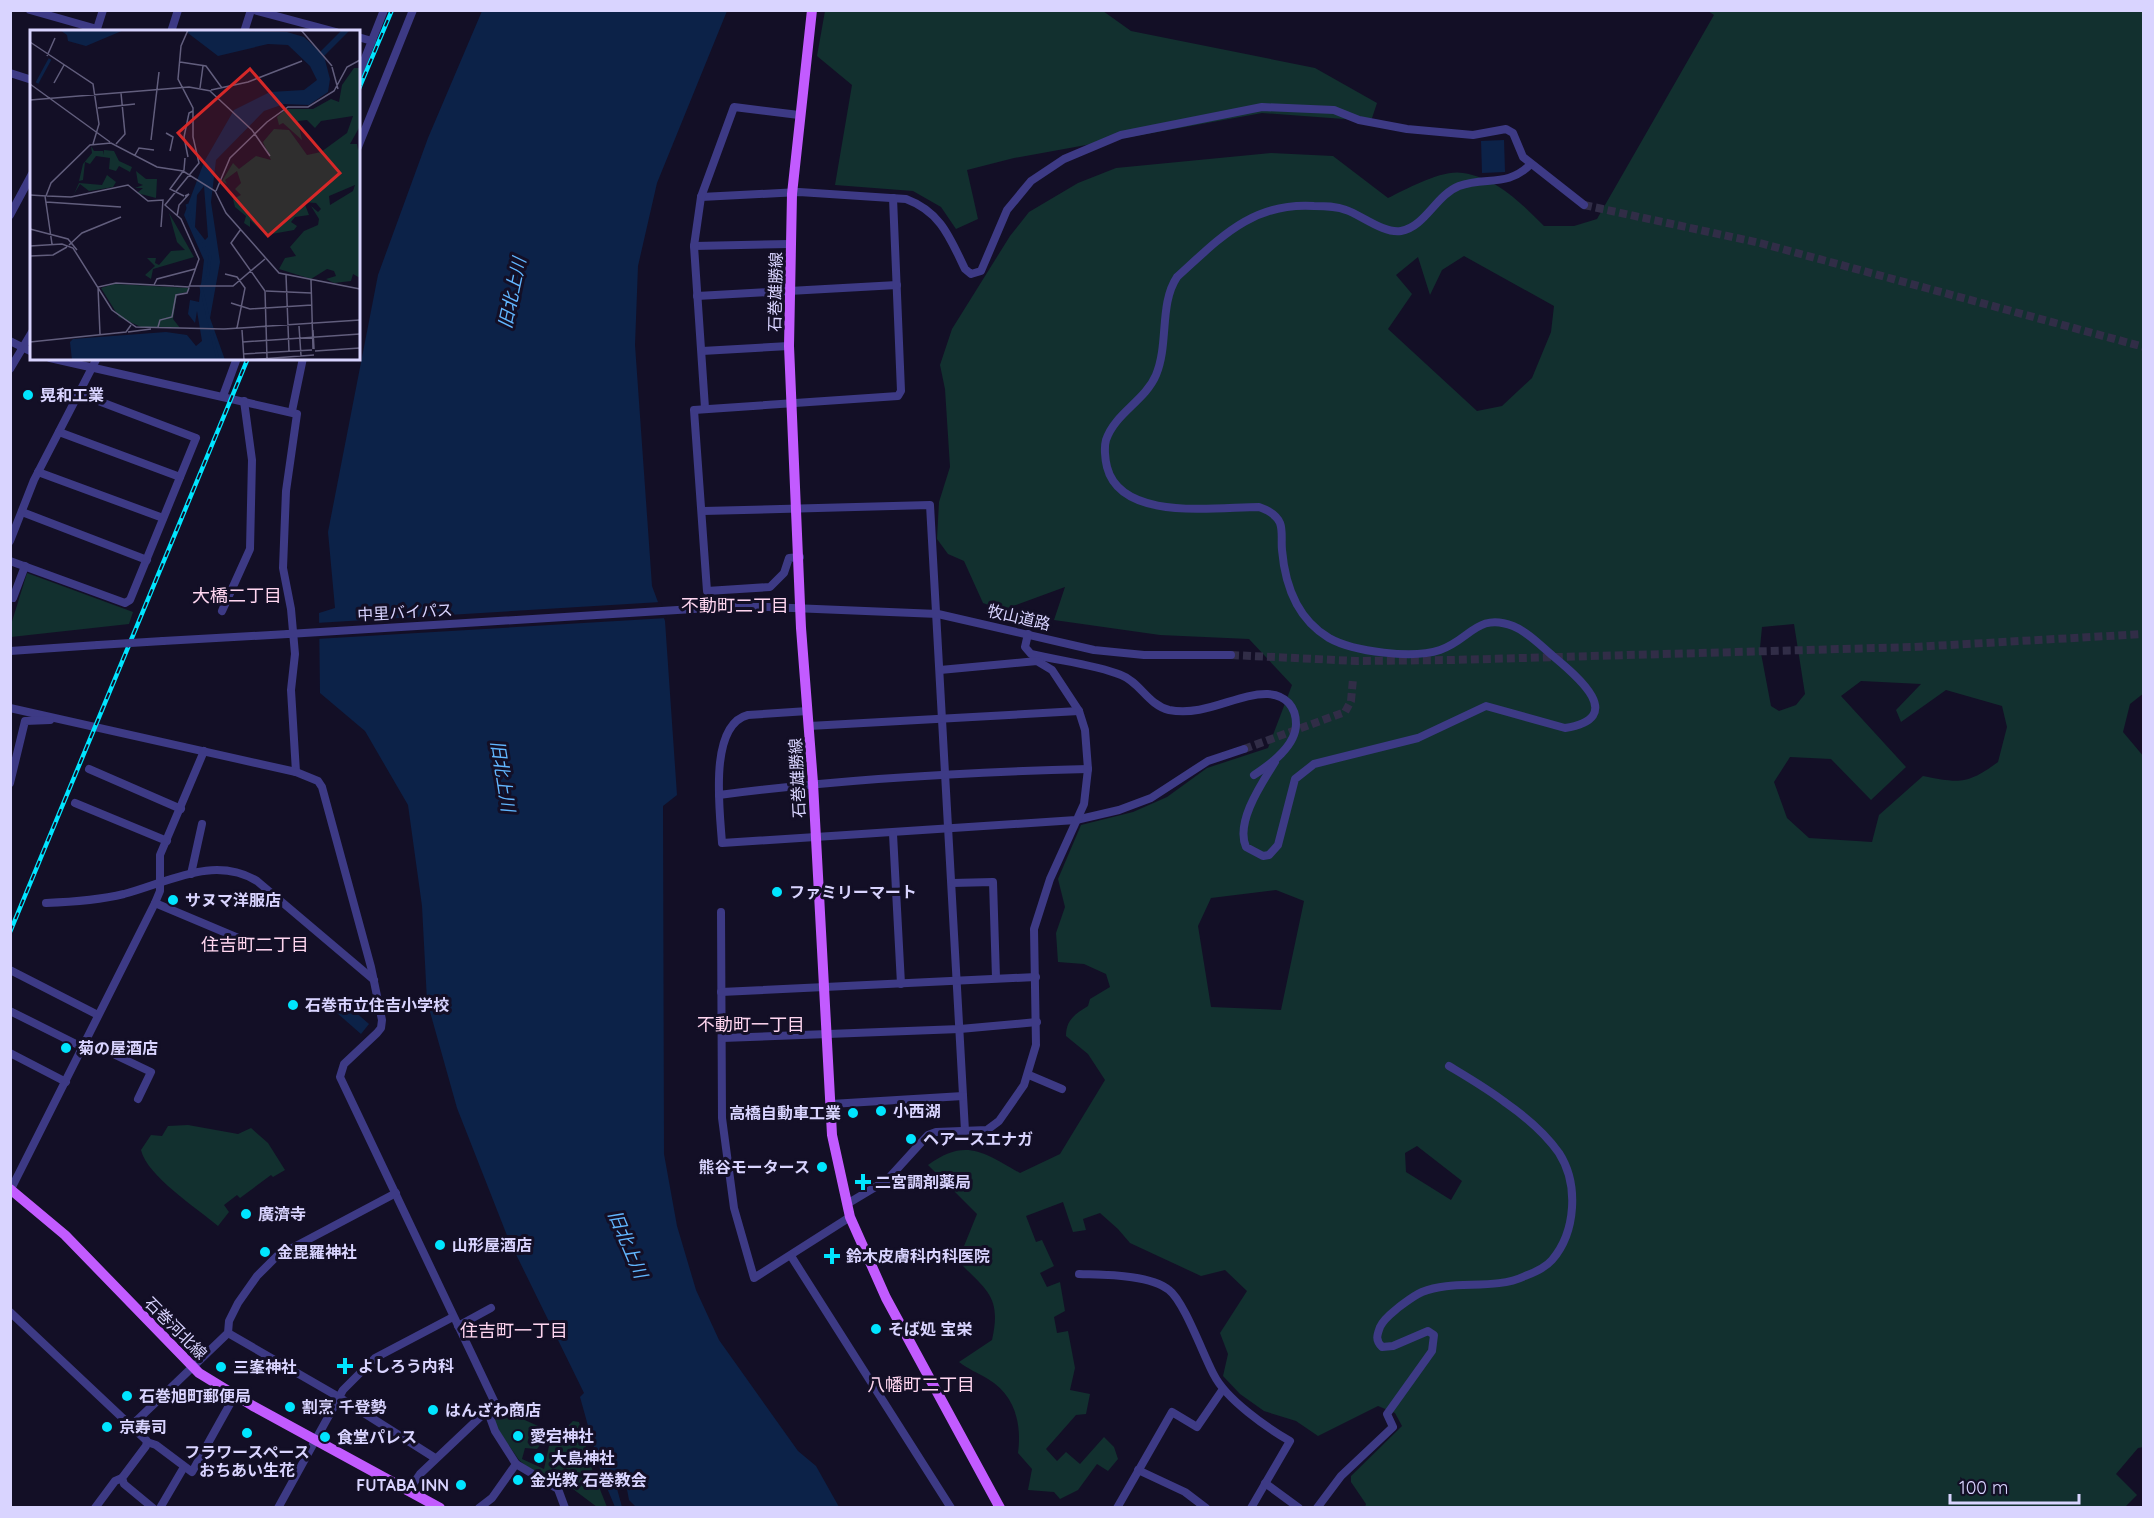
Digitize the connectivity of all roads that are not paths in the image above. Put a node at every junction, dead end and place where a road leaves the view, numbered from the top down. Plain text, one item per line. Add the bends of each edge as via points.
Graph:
1 (30, 10) edge
2 (103, 10) edge
3 (178, 10) edge
4 (252, 10) edge
5 (384, 10) edge
6 (413, 10) edge
7 (812, 10) edge
8 (97, 30) edge
9 (172, 30) edge
10 (245, 30) edge
11 (328, 30) edge
12 (360, 38) edge
13 (372, 41) junction
14 (360, 70) edge
15 (10, 73) edge
16 (30, 79) edge
17 (799, 115) junction
18 (360, 142) edge
19 (1531, 164) junction
20 (30, 178) edge
21 (10, 190) edge
22 (792, 194) junction
23 (21, 195) junction
24 (701, 197) junction
25 (893, 198) junction
26 (1584, 204) tunnel mouth
27 (10, 215) edge
28 (790, 244) junction
29 (694, 246) junction
30 (897, 285) junction
31 (789, 292) junction
32 (697, 296) junction
33 (10, 341) edge
34 (789, 346) junction
35 (27, 350) edge
36 (702, 351) junction
37 (57, 360) edge
38 (95, 360) edge
39 (235, 360) edge
40 (303, 360) edge
41 (10, 369) edge
42 (91, 370) junction
43 (80, 393) junction
44 (224, 396) junction
45 (244, 401) junction
46 (792, 404) junction
47 (705, 408) junction
48 (292, 411) junction
49 (59, 432) junction
50 (38, 471) junction
51 (180, 477) junction
52 (798, 508) junction
53 (703, 511) junction
54 (22, 512) junction
55 (163, 518) junction
56 (10, 541) edge
57 (800, 557) junction
58 (147, 560) junction
59 (10, 561) edge
60 (25, 566) junction
61 (10, 597) edge
62 (800, 609) junction
63 (222, 611) dead end
64 (938, 614) junction
65 (1028, 634) junction
66 (10, 651) edge
67 (1231, 655) tunnel mouth
68 (940, 670) junction
69 (10, 708) edge
70 (808, 711) junction
71 (1079, 711) junction
72 (943, 719) junction
73 (60, 720) junction
74 (809, 726) junction
75 (1244, 749) tunnel mouth
76 (204, 751) junction
77 (1275, 762) junction
78 (89, 769) dead end
79 (1088, 769) junction
80 (296, 772) junction
81 (946, 773) junction
82 (1254, 775) dead end
83 (10, 783) edge
84 (813, 783) junction
85 (720, 795) junction
86 (75, 803) dead end
87 (181, 809) junction
88 (1076, 820) junction
89 (202, 824) dead end
90 (949, 830) junction
91 (893, 834) junction
92 (816, 839) junction
93 (167, 841) junction
94 (190, 874) junction
95 (161, 882) junction
96 (952, 883) junction
97 (46, 903) dead end
98 (155, 903) junction
99 (721, 912) dead end
100 (243, 940) dead end
101 (10, 970) edge
102 (1036, 977) junction
103 (996, 978) junction
104 (958, 980) junction
105 (901, 984) junction
106 (375, 986) junction
107 (824, 988) junction
108 (721, 992) junction
109 (10, 1011) edge
110 (98, 1014) junction
111 (1037, 1022) junction
112 (960, 1029) junction
113 (827, 1036) junction
114 (722, 1038) junction
115 (84, 1044) junction
116 (10, 1053) edge
117 (1449, 1066) dead end
118 (1029, 1075) junction
119 (66, 1082) junction
120 (1062, 1089) dead end
121 (963, 1096) junction
122 (138, 1099) dead end
123 (831, 1104) junction
124 (965, 1131) junction
125 (11, 1189) edge
126 (396, 1193) junction
127 (847, 1204) junction
128 (850, 1217) junction
129 (791, 1256) junction
130 (1079, 1274) dead end
131 (491, 1308) dead end
132 (10, 1312) edge
133 (453, 1317) junction
134 (458, 1326) junction
135 (228, 1333) junction
136 (192, 1366) junction
137 (1223, 1389) junction
138 (235, 1395) junction
139 (337, 1396) junction
140 (488, 1412) junction
141 (130, 1427) junction
142 (314, 1438) junction
143 (147, 1442) junction
144 (435, 1458) junction
145 (516, 1464) junction
146 (184, 1467) junction
147 (1138, 1470) junction
148 (122, 1478) junction
149 (1265, 1483) junction
150 (409, 1490) junction
151 (95, 1508) edge
152 (153, 1508) edge
153 (160, 1508) edge
154 (278, 1508) edge
155 (440, 1508) edge
156 (479, 1508) edge
157 (566, 1508) edge
158 (951, 1508) edge
159 (1000, 1508) edge
160 (1118, 1508) edge
161 (1206, 1508) edge
162 (1251, 1508) edge
163 (1299, 1508) edge
164 (1317, 1508) edge

1 - 8 street
2 - 8 street
3 - 9 street
4 - 10 street
4 - 11 street
5 - 13 street
6 - 18 street
7 - 17 main road, 石巻雄勝線
12 - 13 street
13 - 14 street
15 - 16 street
17 - 22 main road, 石巻雄勝線
17 - 24 street via 734,107
19 - 25 street via 1522,157 1514,133 1506,129 1473,135 1407,129 1359,120 1334,110 1262,106 1121,135 1064,159 1031,180 1017,196 981,271 976,274 965,269 937,216 922,204
19 - 26 street
19 - 77 street via 1510,179 1460,186 1401,231 1390,230 1340,207 1289,204 1273,208 1230,230 1177,276 1171,286 1155,377 1142,397 1114,424 1106,441 1109,475 1119,488 1132,499 1154,507 1269,510 1281,525 1288,585 1298,609 1327,637 1338,642 1371,650 1420,654 1441,650 1481,624 1503,623 1526,633 1576,675 1595,700 1595,712 1579,726 1566,728 1485,706 1418,738 1314,764 1295,778 1278,845 1269,855 1257,855 1246,847 1243,832 1254,796
20 - 23 street
21 - 23 street
22 - 24 street
22 - 25 street
22 - 28 main road, 石巻雄勝線
23 - 27 street
24 - 29 street
25 - 30 street
28 - 29 street
28 - 31 main road, 石巻雄勝線
29 - 32 street
30 - 31 street
30 - 46 street via 901,391 898,396
31 - 32 street
31 - 34 main road, 石巻雄勝線
32 - 36 street
33 - 35 street
34 - 36 street
34 - 46 main road, 石巻雄勝線
35 - 41 street
36 - 47 street
37 - 42 street
38 - 42 street
39 - 44 street
40 - 48 street
42 - 43 street
42 - 44 street
43 - 49 street
43 - 51 street via 196,438
44 - 45 street
45 - 48 street
45 - 63 street via 252,460 250,549
46 - 47 street
46 - 52 main road, 石巻雄勝線
47 - 53 street via 694,410
48 - 80 street via 297,414 286,491 283,568 295,654 291,690
49 - 50 street
49 - 51 street
50 - 54 street
50 - 55 street
51 - 55 street
52 - 53 street
52 - 57 main road, 石巻雄勝線
52 - 64 street via 930,505
53 - 57 street via 708,591 770,587 784,573 789,558
54 - 56 street
54 - 58 street
55 - 58 street
57 - 62 main road, 石巻雄勝線
58 - 60 street via 130,600 125,603
59 - 60 street
60 - 61 street via 13,598
62 - 64 street, 牧山道路
62 - 66 street, 中里バイパス, bridge via 742,606
62 - 70 main road, 石巻雄勝線
64 - 65 street, 牧山道路
64 - 68 street
65 - 67 street, 牧山道路 via 1094,650 1144,655
65 - 77 street via 1025,647 1031,654 1121,675 1153,702 1170,710 1207,709 1267,694 1279,696 1292,706 1296,728
68 - 71 street via 1036,661 1052,670
68 - 72 street
69 - 73 street
70 - 74 main road, 石巻雄勝線
70 - 85 street via 748,715 733,723 719,766
71 - 72 street
71 - 79 street via 1085,730
72 - 74 street
72 - 81 street
73 - 76 street
73 - 83 street via 25,721
74 - 84 main road, 石巻雄勝線
75 - 88 street via 1208,761 1151,798
76 - 80 street
76 - 87 street
77 - 82 street
78 - 87 street
79 - 81 street
79 - 88 street via 1084,804
80 - 106 street via 322,787
81 - 84 street
81 - 90 street
84 - 85 street
84 - 92 main road, 石巻雄勝線
85 - 92 street via 722,843
86 - 93 street
87 - 93 street
88 - 90 street
88 - 102 street via 1050,879 1034,929
89 - 94 street
90 - 91 street
90 - 96 street
91 - 92 street
91 - 105 street
92 - 107 main road, 石巻雄勝線
93 - 95 street via 160,855
94 - 95 street
94 - 106 street via 219,868 249,876
95 - 97 street via 123,894
95 - 98 street
96 - 103 street via 993,882
96 - 104 street
98 - 100 street
98 - 110 street
99 - 108 street
101 - 110 street
102 - 103 street
102 - 111 street
103 - 104 street
104 - 105 street
104 - 112 street
105 - 107 street
106 - 126 street via 381,1028 344,1064 340,1077
107 - 108 street
107 - 113 main road, 石巻雄勝線
108 - 114 street
109 - 115 street
110 - 115 street
111 - 112 street
111 - 118 street
112 - 113 street
112 - 121 street
113 - 114 street
113 - 123 main road, 石巻雄勝線
114 - 129 street via 722,1118 734,1208 754,1278
115 - 119 street
115 - 122 street via 151,1072
116 - 119 street
117 - 164 street via 1489,1089 1552,1143 1569,1175 1573,1199 1569,1226 1563,1245 1551,1262 1523,1277 1424,1291 1390,1314 1377,1336 1383,1347 1428,1331 1434,1335 1432,1352 1387,1414 1394,1427 1341,1476
118 - 120 street
118 - 124 street via 1018,1097 992,1127
119 - 125 street
121 - 123 street
121 - 124 street
123 - 127 main road, 石巻雄勝線 via 835,1153
124 - 127 street via 928,1135 887,1180
125 - 136 main road, 石巻河北線 via 65,1235
126 - 133 street
126 - 135 street via 277,1256 238,1303
127 - 128 main road, 石巻雄勝線
128 - 129 street
128 - 159 main road, 石巻雄勝線 via 886,1298
129 - 158 street
130 - 137 street via 1148,1281 1170,1290
131 - 134 street
132 - 141 street
133 - 134 street
133 - 139 street via 375,1358
134 - 140 street via 495,1402
135 - 136 street
135 - 139 street
136 - 138 main road, 石巻河北線
136 - 141 street
137 - 147 street via 1197,1427 1173,1413
137 - 149 street via 1290,1441
138 - 142 main road, 石巻河北線
138 - 146 street via 192,1472
139 - 142 street
139 - 144 street
140 - 144 street
140 - 145 street
141 - 143 street
142 - 150 main road, 石巻河北線
142 - 154 street
143 - 146 street
143 - 148 street
144 - 150 street
145 - 156 street via 492,1498
145 - 157 street via 558,1489
146 - 153 street
147 - 160 street
147 - 161 street via 1185,1492
148 - 151 street via 115,1481
148 - 152 street
149 - 162 street
149 - 163 street
150 - 155 main road, 石巻河北線

